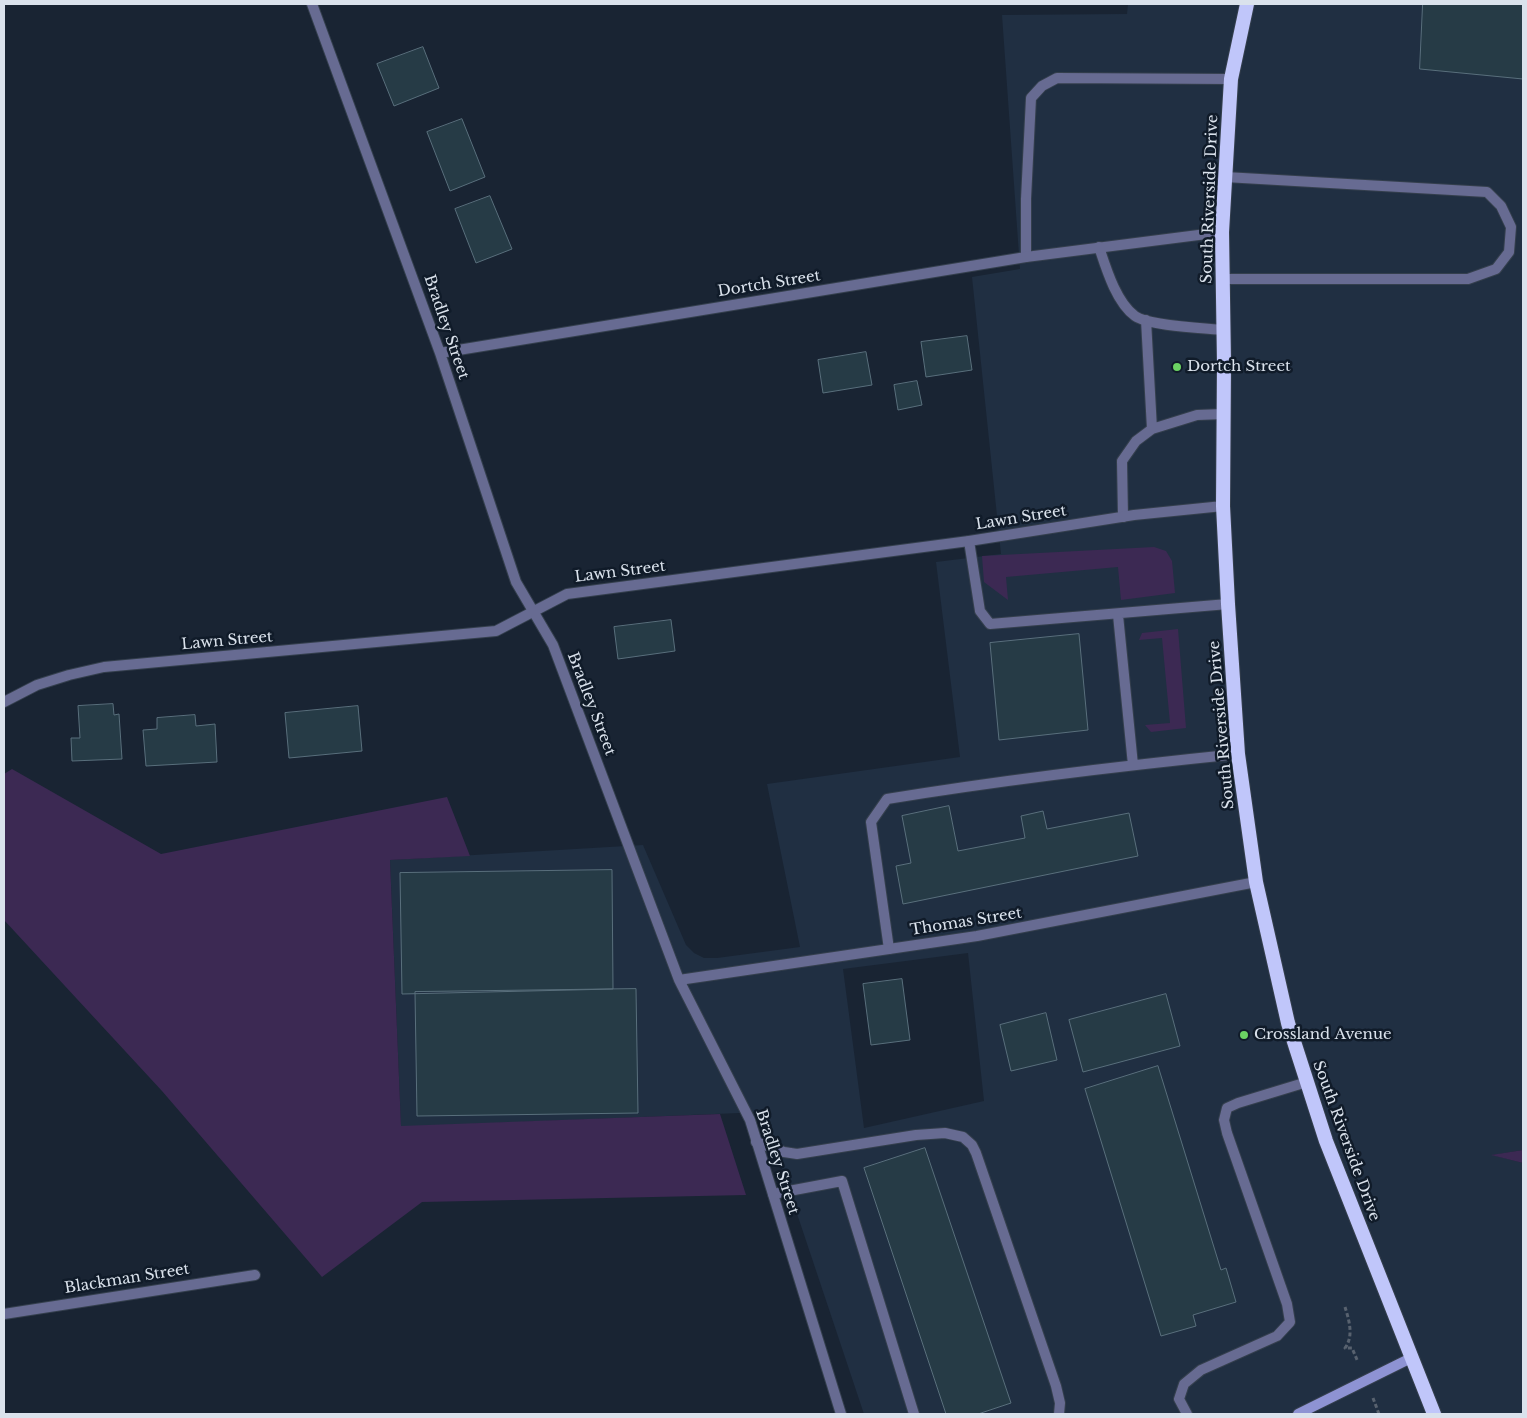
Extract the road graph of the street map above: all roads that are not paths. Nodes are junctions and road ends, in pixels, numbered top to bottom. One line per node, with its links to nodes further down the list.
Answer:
1 (312, 4): 11 (street, Bradley Street)
2 (1247, 4): 3 (highway, South Riverside Drive)
3 (1231, 79): 4 (highway, South Riverside Drive); 7 (street)
4 (1225, 177): 5 (highway, South Riverside Drive); 8 (street)
5 (1222, 232): 6 (street, Dortch Street); 8 (highway, South Riverside Drive)
6 (1099, 247): 7 (street, Dortch Street); 9 (street)
7 (1026, 257): 11 (street, Dortch Street)
8 (1222, 279): 10 (highway, South Riverside Drive)
9 (1146, 320): 10 (street); 13 (street)
10 (1223, 330): 12 (highway, South Riverside Drive)
11 (440, 353): 18 (street, Bradley Street)
12 (1224, 414): 13 (street); 14 (highway, South Riverside Drive)
13 (1152, 429): 15 (street)
14 (1223, 506): 15 (street, Lawn Street); 17 (highway, South Riverside Drive)
15 (1123, 517): 16 (street, Lawn Street)
16 (969, 541): 18 (street, Lawn Street); 19 (street)
17 (1228, 604): 19 (street); 21 (highway, South Riverside Drive)
18 (534, 612): 20 (street, Lawn Street); 25 (street, Bradley Street)
19 (1118, 614): 22 (street)
20 (4, 702)
21 (1238, 754): 22 (street); 23 (highway, South Riverside Drive)
22 (1133, 765): 24 (street)
23 (1256, 882): 24 (street, Thomas Street); 26 (highway, South Riverside Drive)
24 (889, 949): 25 (street, Thomas Street)
25 (679, 980): 27 (street, Bradley Street)
26 (1307, 1082): 31 (highway, South Riverside Drive); 35 (street)
27 (756, 1142): 28 (street, Bradley Street); 34 (street)
28 (773, 1194): 32 (street, Bradley Street); 33 (street)
29 (255, 1275): 30 (street, Blackman Street)
30 (4, 1314)
31 (1411, 1358): 36 (main road); 37 (highway, South Riverside Drive)
32 (840, 1414)
33 (914, 1414)
34 (1059, 1414)
35 (1187, 1414)
36 (1298, 1414)
37 (1434, 1414)

